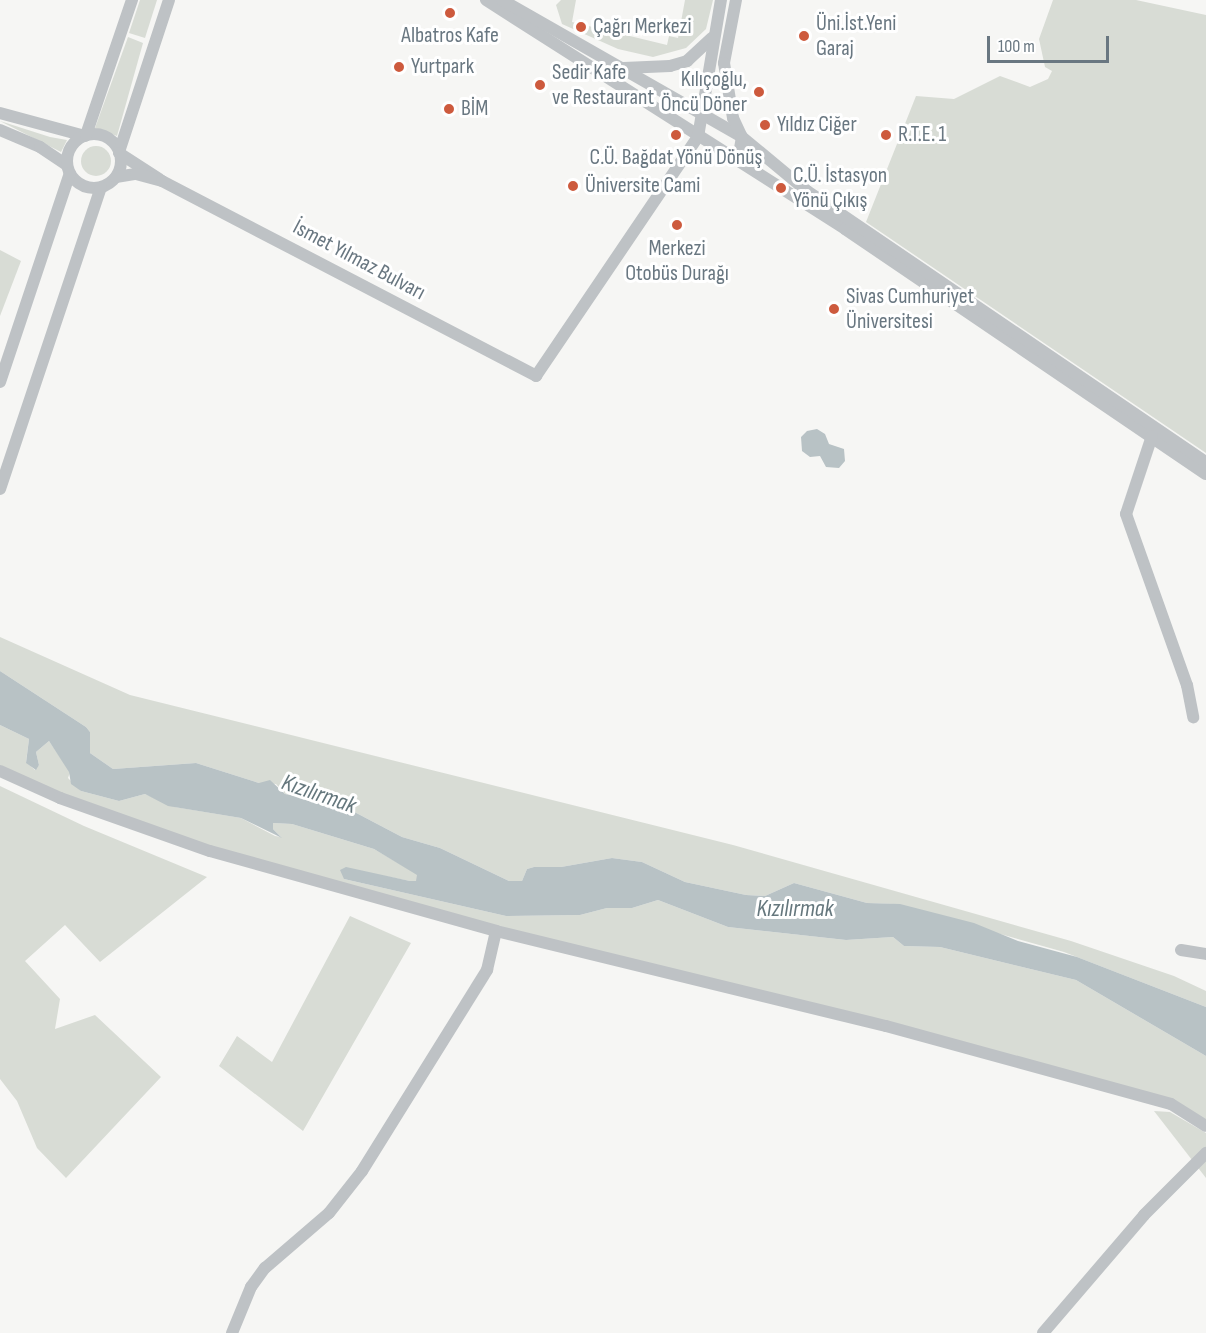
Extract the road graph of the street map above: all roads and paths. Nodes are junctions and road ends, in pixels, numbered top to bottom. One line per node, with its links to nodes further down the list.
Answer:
1 (132, 0): 12 (street)
2 (169, 0): 15 (street)
3 (486, 0): 13 (street)
4 (502, 0): 8 (street)
5 (721, 0): 7 (street)
6 (736, 0): 14 (street)
7 (712, 38): 8 (street); 10 (street)
8 (619, 67): 10 (street)
9 (0, 113): 12 (street, İsmet Yılmaz Bulvarı)
10 (704, 114): 13 (street); 14 (street)
11 (0, 130): 17 (street)
12 (85, 135): 15 (street, İsmet Yılmaz Bulvarı); 17 (street)
13 (698, 137): 16 (street); 19 (street, İsmet Yılmaz Bulvarı)
14 (742, 137): 16 (street); 23 (street)
15 (119, 152): 18 (street); 19 (street, İsmet Yılmaz Bulvarı)
16 (738, 159): 22 (street)
17 (68, 169): 20 (street); 21 (street)
18 (116, 177): 19 (street, İsmet Yılmaz Bulvarı); 20 (street)
19 (162, 182)
20 (100, 187): 25 (street)
21 (0, 382)
22 (1152, 436): 24 (street); 26 (street)
23 (1206, 462)
24 (1206, 474)
25 (0, 489)
26 (1192, 717)
27 (0, 771): 28 (street)
28 (496, 931): 31 (street); 33 (street)
29 (1181, 950): 30 (street)
30 (1206, 954)
31 (1206, 1126)
32 (1206, 1153): 34 (street)
33 (232, 1333)
34 (1043, 1333)

